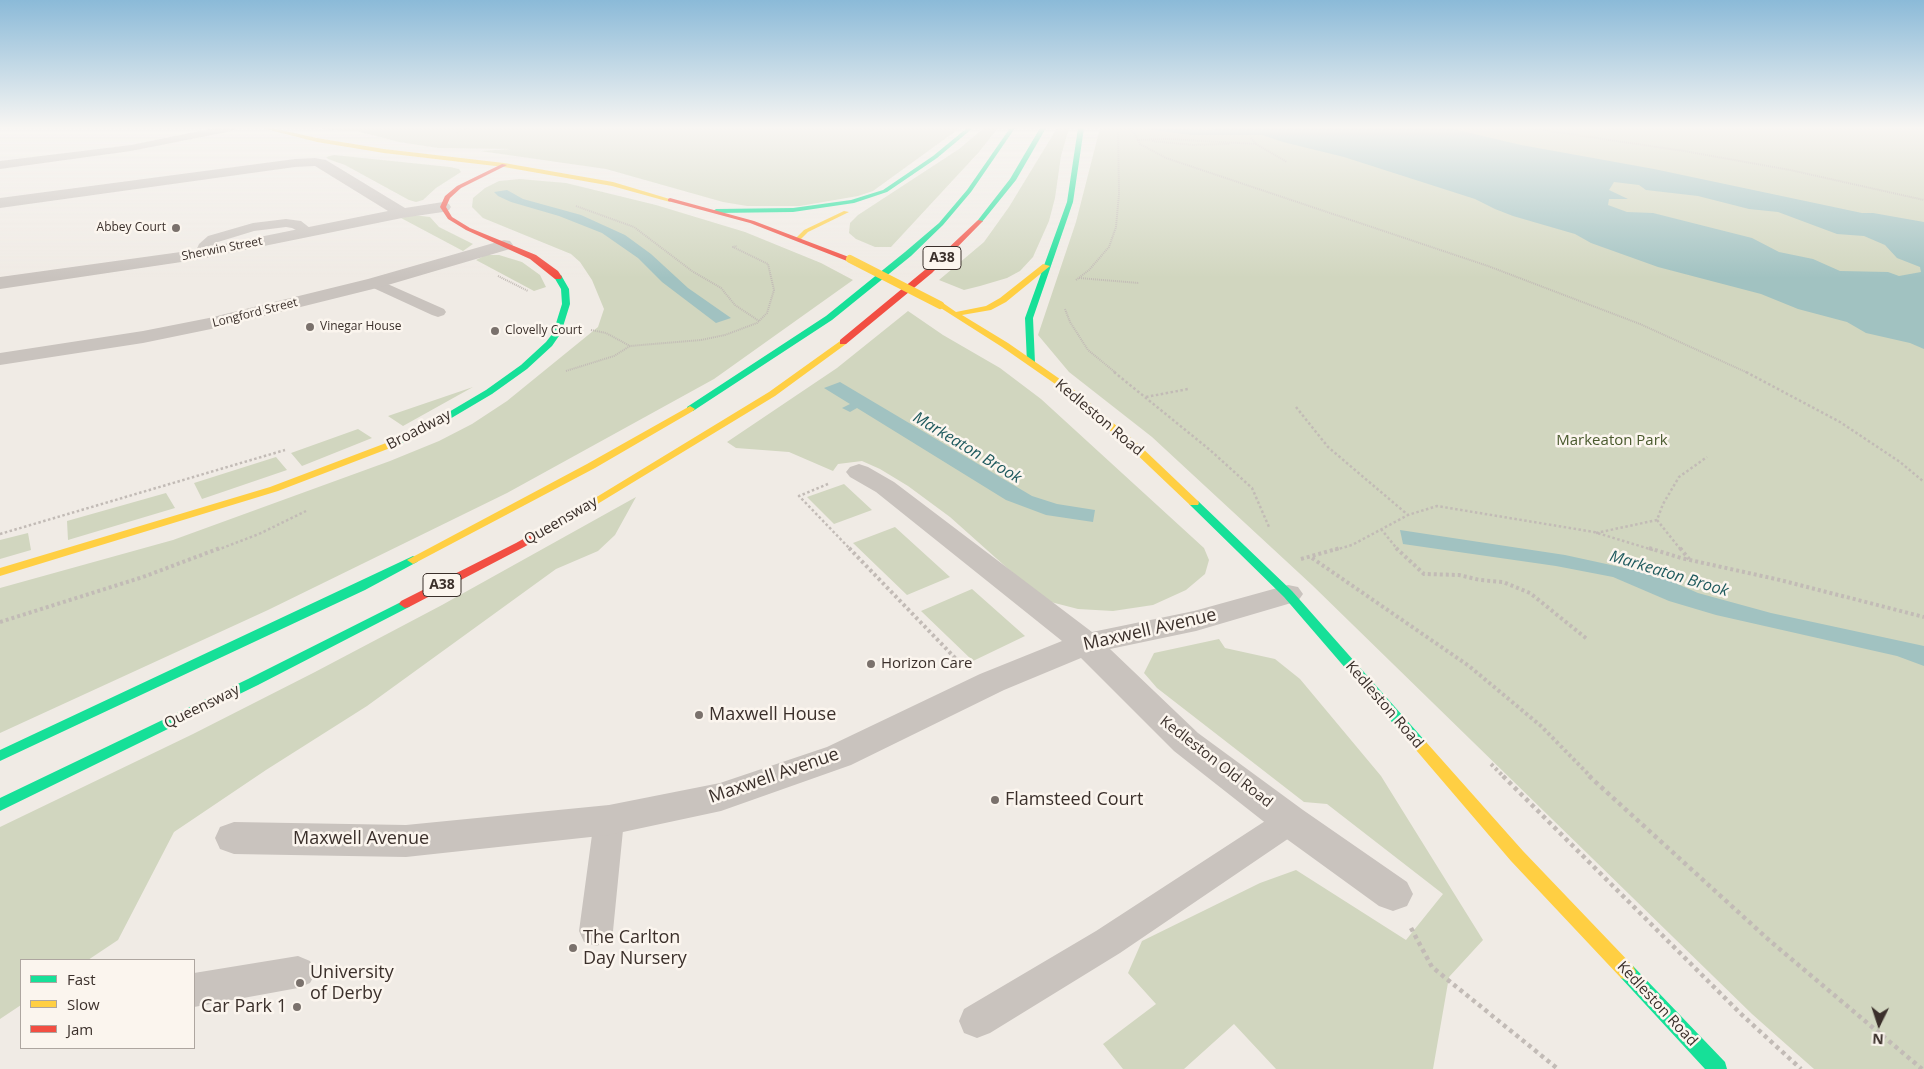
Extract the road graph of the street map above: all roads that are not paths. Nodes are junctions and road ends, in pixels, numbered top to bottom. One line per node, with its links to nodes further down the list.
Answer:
1 (248, 178): 10 (street)
2 (346, 178): 13 (street)
3 (478, 178): 11 (main road)
4 (577, 178): 12 (main road, Kedleston Road)
5 (904, 178): 9 (main road)
6 (978, 178): 27 (main road, A38)
7 (1014, 178): 28 (main road, Queensway / A38)
8 (1074, 178): 16 (main road)
9 (885, 191): 12 (main road); 14 (main road)
10 (0, 203)
11 (443, 207): 13 (street, Sherwin Street); 15 (main road, Broadway)
12 (716, 211): 14 (main road, Kedleston Road)
13 (402, 212): 17 (street, Sherwin Street)
14 (798, 239): 20 (main road, Kedleston Road, bridge)
15 (504, 245): 18 (street, Longford Street); 24 (main road, Broadway)
16 (1046, 266): 20 (main road); 22 (main road)
17 (0, 283)
18 (374, 283): 19 (lane); 21 (street, Longford Street)
19 (438, 312)
20 (956, 314): 22 (main road, Kedleston Road)
21 (0, 359)
22 (1031, 363): 25 (main road, Kedleston Road)
23 (859, 472): 26 (street, Kedleston Old Road)
24 (0, 572)
25 (1288, 594): 26 (street, Maxwell Avenue); 37 (main road, Kedleston Road)
26 (1086, 644): 29 (street, Maxwell Avenue); 30 (street, Kedleston Old Road)
27 (0, 756)
28 (0, 805)
29 (608, 820): 31 (street, Maxwell Avenue); 33 (lane)
30 (1290, 821): 32 (street, Kedleston Old Road); 36 (lane)
31 (234, 838)
32 (1393, 894)
33 (596, 931)
34 (298, 972): 35 (lane)
35 (195, 990)
36 (977, 1022)
37 (1718, 1069)

